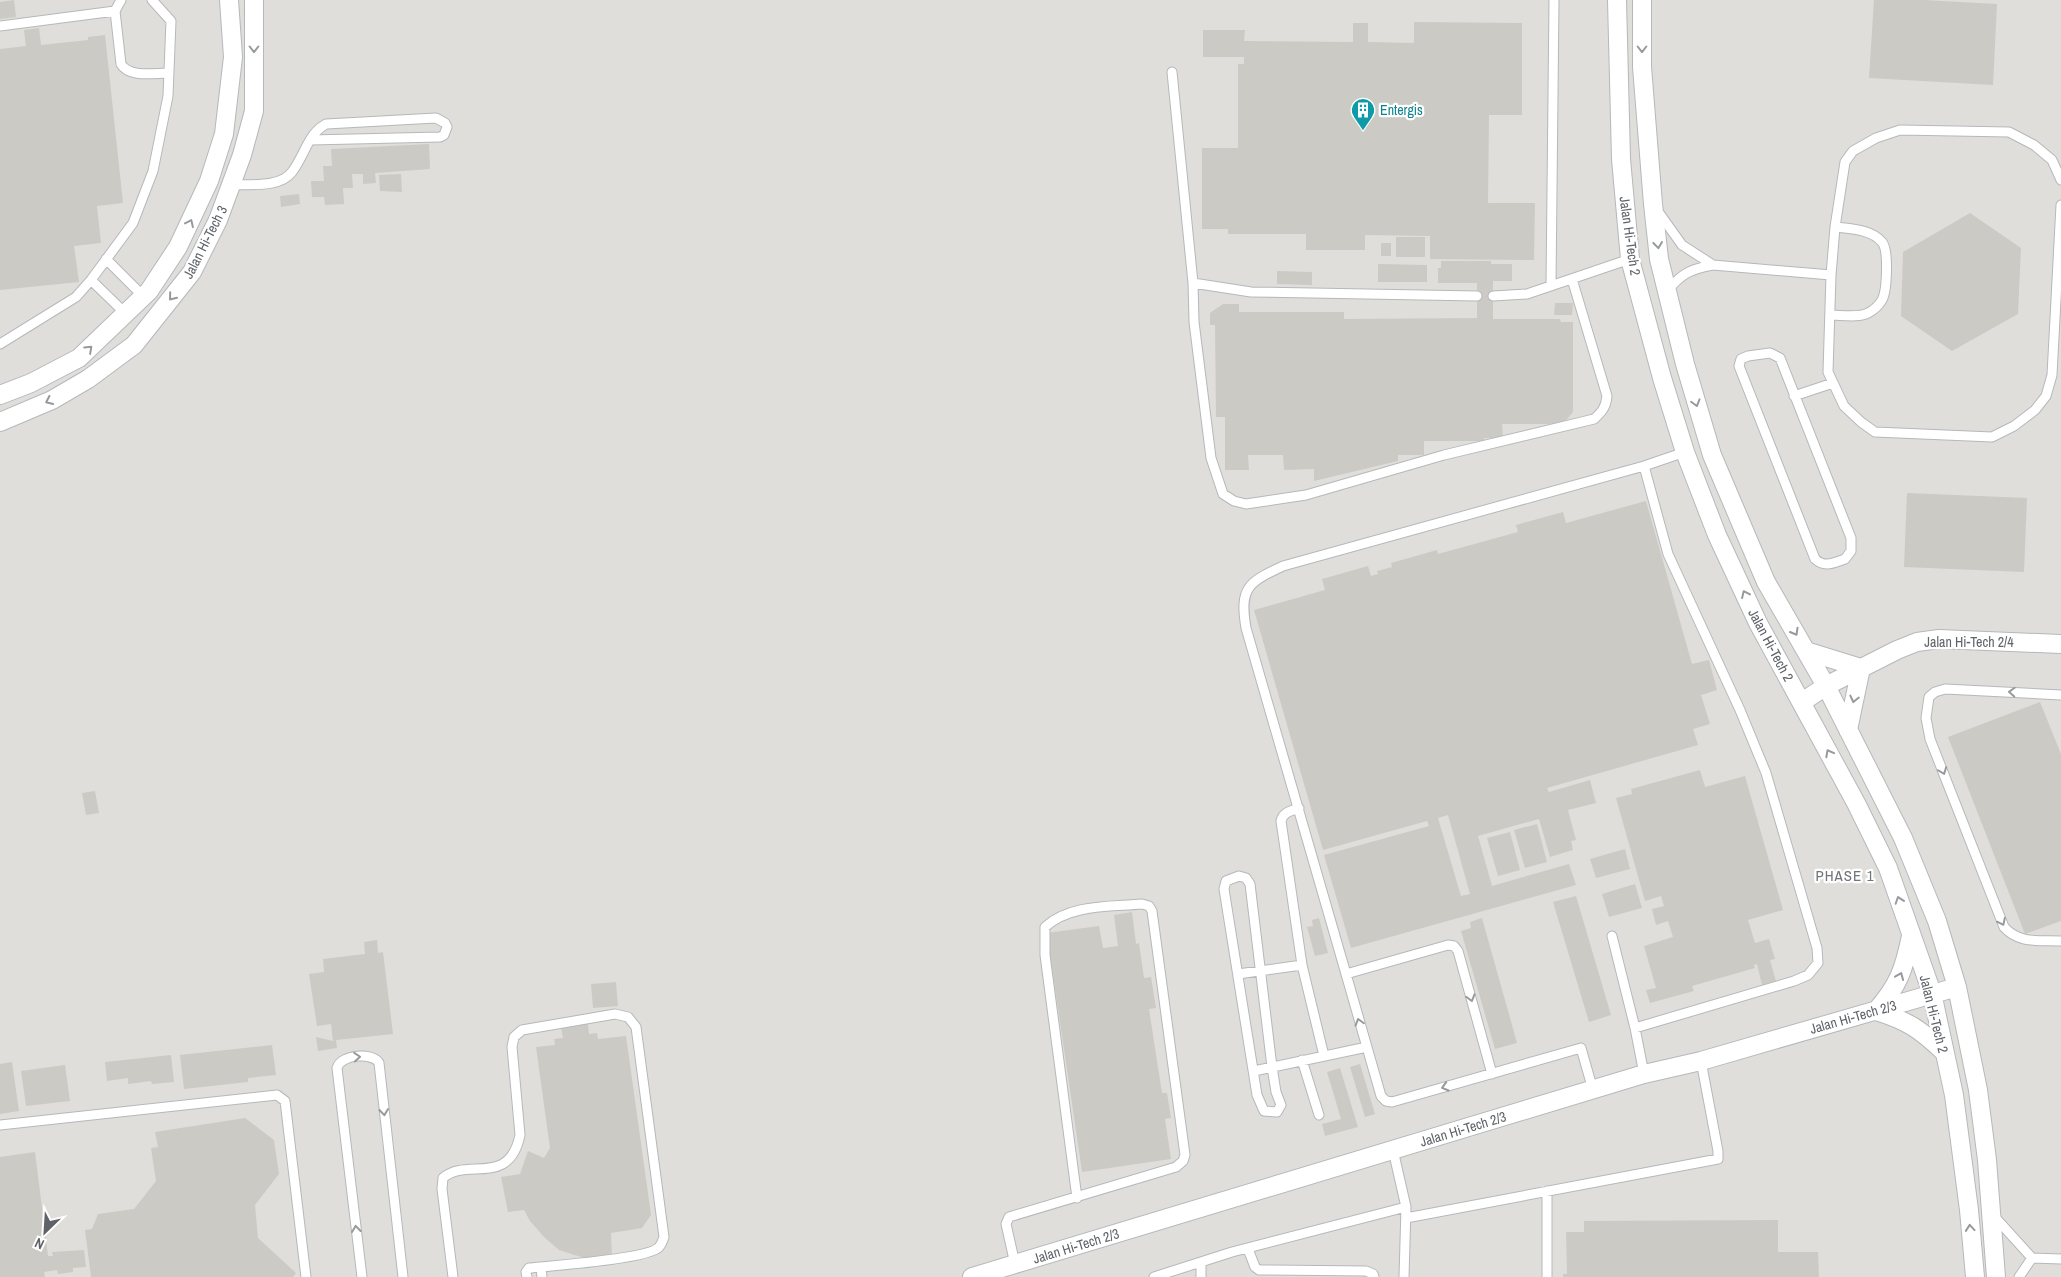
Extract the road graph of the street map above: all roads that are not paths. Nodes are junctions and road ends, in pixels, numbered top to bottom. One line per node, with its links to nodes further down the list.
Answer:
1 (121, 0): 8 (lane)
2 (152, 0): 11 (lane)
3 (229, 0): 28 (street, Jalan Hi-Tech 3, one-way to 3)
4 (254, 0): 14 (street, Jalan Hi-Tech 3, one-way to 14)
5 (1554, 0): 26 (lane)
6 (1617, 0): 19 (street, Jalan Hi-Tech 2)
7 (1642, 0): 15 (street, Jalan Hi-Tech 2, one-way to 15)
8 (115, 11): 9 (lane); 11 (lane)
9 (0, 26)
10 (1172, 72): 25 (lane)
11 (169, 73): 18 (lane)
12 (310, 140): 12 (lane); 14 (lane)
13 (2061, 180): 17 (lane)
14 (231, 185): 37 (street, Jalan Hi-Tech 3, one-way to 37)
15 (1653, 204): 20 (lane); 27 (street, Jalan Hi-Tech 2, one-way to 27)
16 (2061, 205): 22 (lane)
17 (1835, 227): 21 (lane); 32 (lane)
18 (106, 259): 24 (lane); 28 (lane)
19 (1630, 259): 23 (lane); 38 (street, Jalan Hi-Tech 2)
20 (1713, 265): 21 (lane); 27 (lane)
21 (1831, 275): 32 (lane)
22 (2059, 278): 34 (lane)
23 (1572, 279): 25 (lane); 26 (lane)
24 (91, 280): 31 (lane); 33 (lane)
25 (1193, 283): 29 (lane)
26 (1551, 286): 30 (lane)
27 (1667, 291): 41 (street, Jalan Hi-Tech 2, one-way to 41)
28 (143, 296): 31 (street, Jalan Hi-Tech 3)
29 (1477, 296)
30 (1493, 296)
31 (126, 314): 35 (street, Jalan Hi-Tech 3, one-way to 31)
32 (1830, 315): 34 (lane)
33 (0, 344)
34 (1833, 382): 36 (lane)
35 (0, 396)
36 (1794, 396): 36 (lane)
37 (0, 422)
38 (1685, 452): 39 (lane); 45 (street, Jalan Hi-Tech 2, one-way to 38)
39 (1644, 466): 47 (lane); 58 (lane)
40 (2061, 644): 42 (street, Jalan Hi-Tech 2/4)
41 (1806, 651): 42 (street); 43 (street, Jalan Hi-Tech 2)
42 (1862, 668): 43 (street, Jalan Hi-Tech 2/4); 46 (street, one-way to 46)
43 (1826, 686): 45 (street, Jalan Hi-Tech 2/4); 46 (street, Jalan Hi-Tech 2)
44 (2061, 695): 50 (lane, one-way to 50)
45 (1802, 702): 49 (street, Jalan Hi-Tech 2, one-way to 45)
46 (1848, 730): 55 (street, Jalan Hi-Tech 2)
47 (1299, 808): 51 (lane); 54 (lane)
48 (1612, 936): 58 (lane)
49 (1911, 936): 56 (street, Jalan Hi-Tech 2); 57 (street, one-way to 49)
50 (2061, 941)
51 (1302, 965): 52 (lane); 61 (lane)
52 (1260, 971): 53 (lane); 53 (lane); 64 (lane)
53 (1238, 974): 65 (lane)
54 (1346, 974): 59 (lane, one-way to 54); 66 (lane, one-way to 66)
55 (1956, 987): 56 (street, Jalan Hi-Tech 2/3); 75 (street, Jalan Hi-Tech 2)
56 (1932, 993): 57 (street, Jalan Hi-Tech 2/3); 60 (street, Jalan Hi-Tech 2)
57 (1876, 1011): 60 (street); 63 (street, Jalan Hi-Tech 2/3)
58 (1635, 1028): 67 (lane)
59 (1367, 1047): 61 (lane); 66 (lane, one-way to 59)
60 (1944, 1052): 95 (street, Jalan Hi-Tech 2, one-way to 60)
61 (1324, 1056): 62 (lane)
62 (1302, 1060): 64 (lane); 69 (lane)
63 (1701, 1061): 67 (street, Jalan Hi-Tech 2/3); 72 (lane)
64 (1272, 1067): 65 (lane); 65 (lane)
65 (1254, 1071)
66 (1492, 1074): 68 (lane)
67 (1644, 1074): 68 (street, Jalan Hi-Tech 2/3)
68 (1593, 1090): 71 (street, Jalan Hi-Tech 2/3)
69 (1319, 1115)
70 (0, 1125): 84 (lane)
71 (1393, 1150): 74 (lane); 81 (street, Jalan Hi-Tech 2/3)
72 (1547, 1191): 76 (lane); 94 (lane)
73 (1077, 1198): 73 (lane); 81 (lane)
74 (1406, 1207): 76 (lane); 77 (lane)
75 (1991, 1213): 78 (lane); 96 (street, Jalan Hi-Tech 2)
76 (1406, 1218): 93 (lane)
77 (1248, 1249): 80 (lane); 92 (lane)
78 (2032, 1258): 79 (lane); 97 (lane)
79 (2061, 1259)
80 (1201, 1262): 90 (lane); 91 (lane)
81 (1015, 1264): 89 (street, Jalan Hi-Tech 2/3)
82 (541, 1267): 83 (lane); 87 (lane); 88 (lane)
83 (526, 1274)
84 (306, 1277)
85 (362, 1277): 86 (lane, one-way to 86)
86 (403, 1277)
87 (452, 1277)
88 (542, 1277)
89 (972, 1277)
90 (1154, 1277)
91 (1201, 1277)
92 (1374, 1277)
93 (1404, 1277)
94 (1547, 1277)
95 (1975, 1277)
96 (1996, 1277)
97 (2019, 1277)

